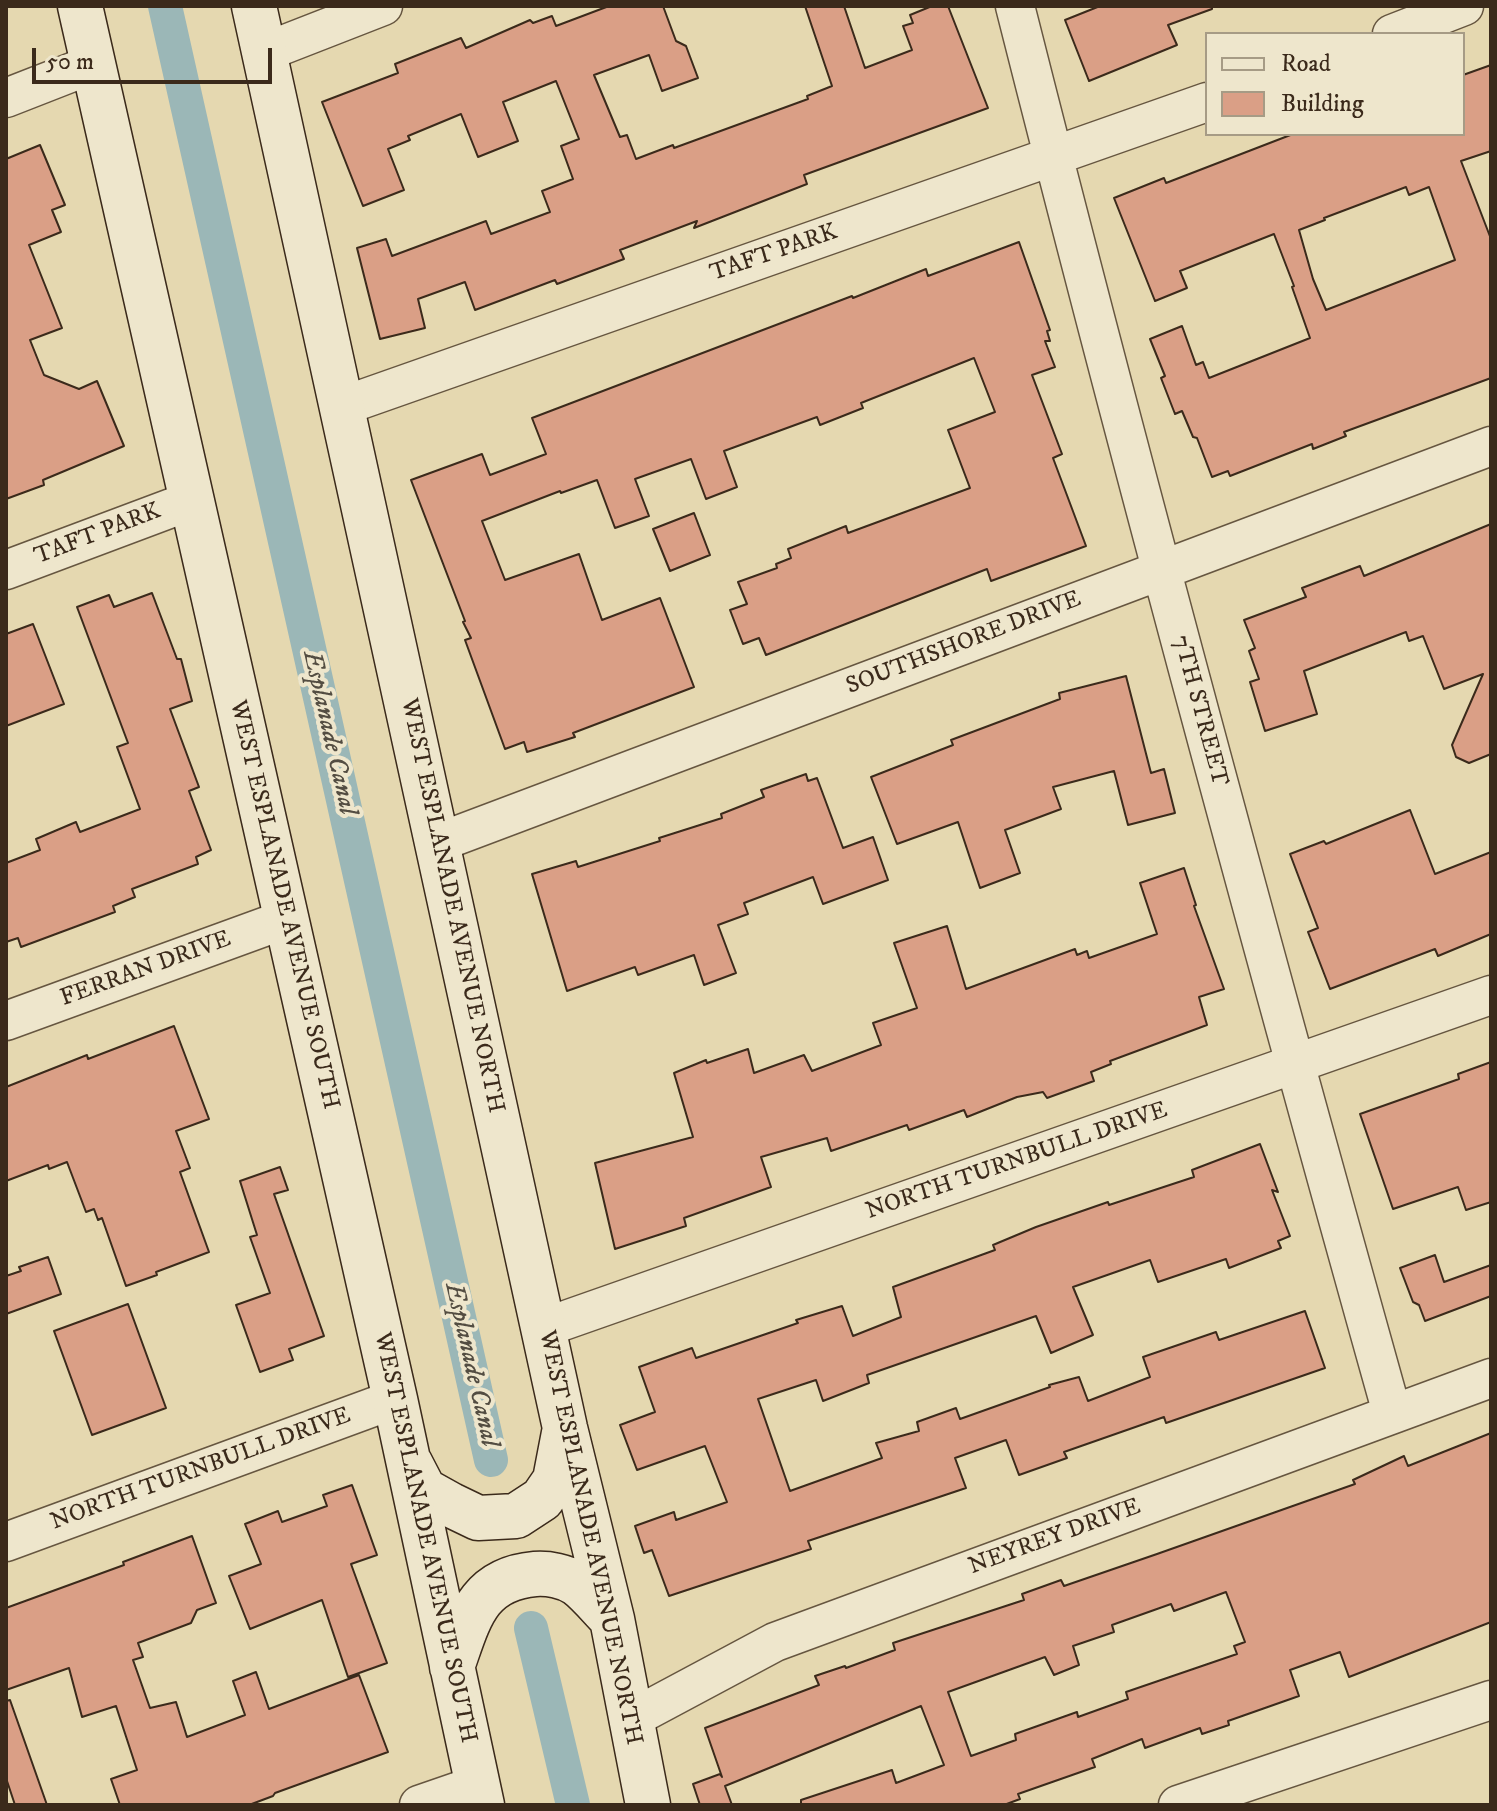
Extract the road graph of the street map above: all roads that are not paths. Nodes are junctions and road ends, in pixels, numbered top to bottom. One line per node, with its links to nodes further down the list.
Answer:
1 (254, 6): 7 (main road, WEST ESPLANADE AVENUE NORTH)
2 (383, 6): 7 (street)
3 (1015, 6): 10 (street, 7TH STREET)
4 (1464, 6): 6 (street)
5 (87, 26): 8 (street); 13 (main road, WEST ESPLANADE AVENUE SOUTH)
6 (1397, 32)
7 (265, 52): 11 (main road, WEST ESPLANADE AVENUE NORTH)
8 (6, 98)
9 (1205, 103): 10 (street, TAFT PARK)
10 (1053, 156): 11 (street, TAFT PARK); 15 (street, 7TH STREET)
11 (340, 407): 16 (main road, WEST ESPLANADE AVENUE NORTH)
12 (1491, 446): 15 (street, SOUTHSHORE DRIVE)
13 (190, 501): 14 (street, TAFT PARK); 17 (main road, WEST ESPLANADE AVENUE SOUTH)
14 (6, 570)
15 (1160, 570): 16 (street, SOUTHSHORE DRIVE); 20 (street, 7TH STREET)
16 (437, 843): 21 (main road, WEST ESPLANADE AVENUE NORTH)
17 (286, 919): 19 (street, FERRAN DRIVE); 23 (main road, WEST ESPLANADE AVENUE SOUTH)
18 (1491, 995): 20 (street, NORTH TURNBULL DRIVE)
19 (6, 1021)
20 (1295, 1065): 21 (street, NORTH TURNBULL DRIVE); 24 (street, 7TH STREET)
21 (543, 1328): 25 (main road, WEST ESPLANADE AVENUE NORTH)
22 (1491, 1378): 24 (street, NEYREY DRIVE)
23 (395, 1399): 26 (main road, WEST ESPLANADE AVENUE SOUTH); 27 (street, NORTH TURNBULL DRIVE)
24 (1392, 1413): 31 (street, NEYREY DRIVE)
25 (565, 1428): 26 (main road); 28 (main road, WEST ESPLANADE AVENUE NORTH)
26 (408, 1457): 29 (main road, WEST ESPLANADE AVENUE SOUTH)
27 (6, 1542)
28 (612, 1619): 29 (main road); 31 (main road, WEST ESPLANADE AVENUE NORTH)
29 (452, 1667): 32 (main road, WEST ESPLANADE AVENUE SOUTH)
30 (1491, 1700): 33 (street)
31 (629, 1720): 35 (main road, WEST ESPLANADE AVENUE NORTH)
32 (479, 1795): 34 (street)
33 (1196, 1802)
34 (419, 1805)
35 (648, 1805)

